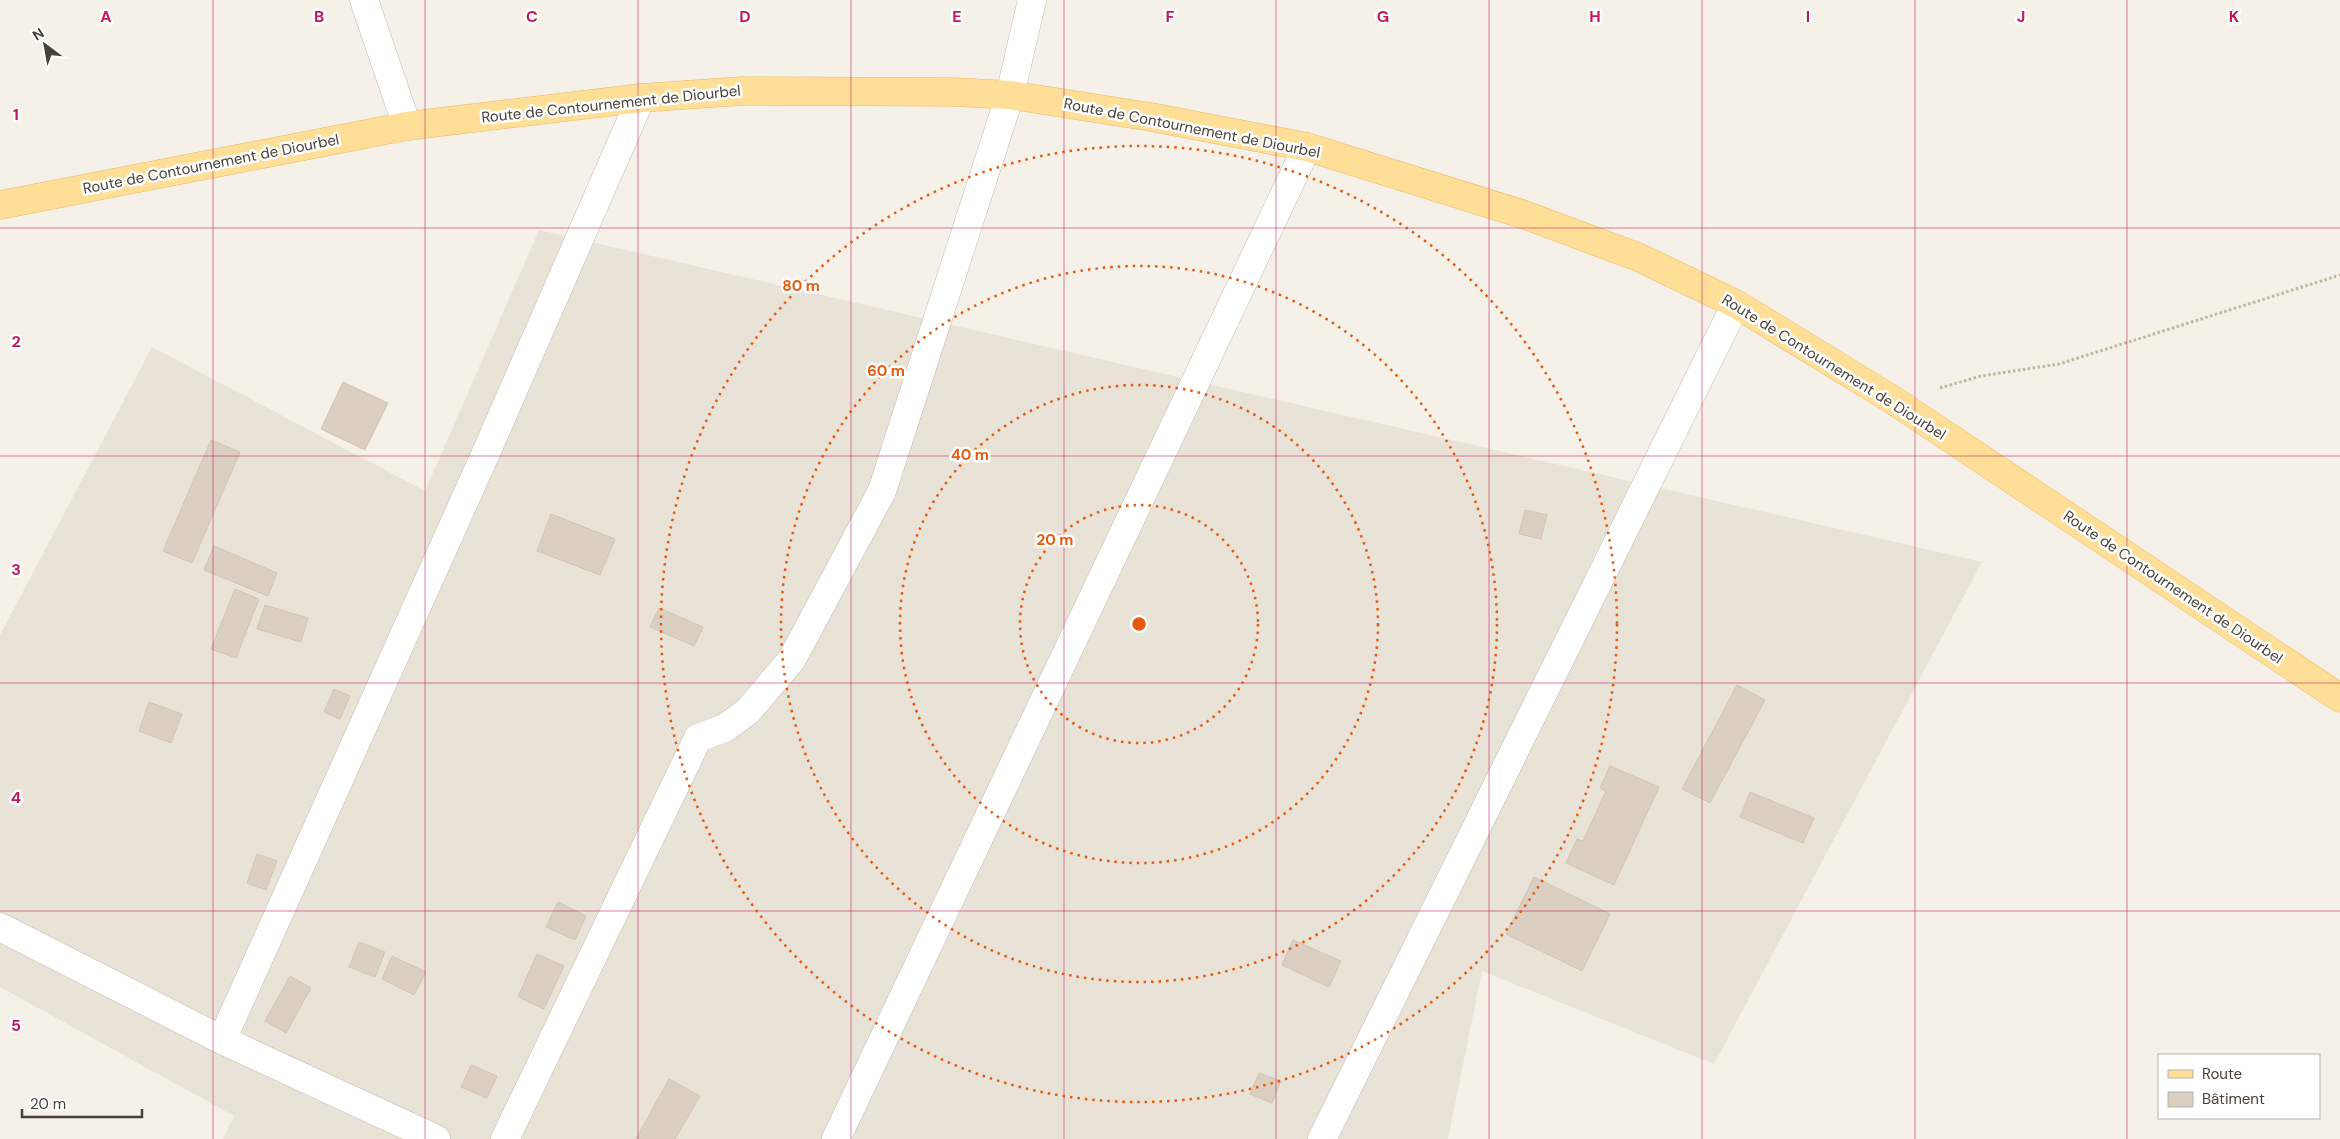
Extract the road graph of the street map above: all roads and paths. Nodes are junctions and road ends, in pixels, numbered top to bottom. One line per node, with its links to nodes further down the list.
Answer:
1 (364, 0): 5 (street)
2 (1032, 0): 3 (street)
3 (1010, 95): 4 (main road, Route de Contournement de Diourbel); 6 (main road, Route de Contournement de Diourbel); 15 (street)
4 (641, 98): 5 (main road, Route de Contournement de Diourbel); 13 (street)
5 (407, 126): 7 (main road, Route de Contournement de Diourbel)
6 (1307, 147): 9 (main road, Route de Contournement de Diourbel); 16 (street)
7 (0, 205)
8 (2340, 275): 10 (path)
9 (1736, 304): 10 (main road, Route de Contournement de Diourbel); 17 (street)
10 (1893, 400): 11 (main road, Route de Contournement de Diourbel)
11 (2340, 698)
12 (0, 927): 13 (street)
13 (222, 1040): 14 (street)
14 (436, 1139)
15 (505, 1139)
16 (836, 1139)
17 (1322, 1139)

